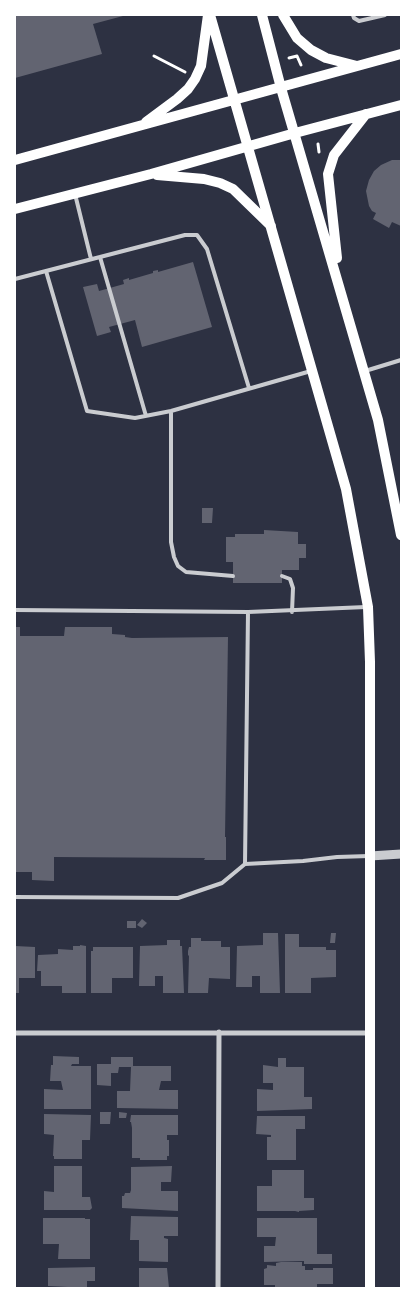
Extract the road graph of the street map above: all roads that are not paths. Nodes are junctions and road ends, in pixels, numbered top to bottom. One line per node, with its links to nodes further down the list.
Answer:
1 (209, 15): 9 (main road); 12 (main road)
2 (262, 15): 8 (main road)
3 (282, 15): 7 (main road)
4 (353, 15): 5 (lane)
5 (385, 15)
6 (401, 54): 7 (main road)
7 (358, 66): 8 (main road)
8 (281, 88): 9 (main road); 13 (main road)
9 (235, 100): 12 (main road); 14 (main road)
10 (401, 105): 11 (main road)
11 (366, 114): 13 (main road); 24 (main road)
12 (140, 126): 15 (main road)
13 (295, 133): 14 (main road); 24 (main road)
14 (248, 146): 16 (main road); 19 (main road)
15 (15, 160)
16 (151, 174): 17 (main road); 19 (main road)
17 (75, 194): 18 (main road); 21 (lane)
18 (15, 210)
19 (271, 226): 26 (main road)
20 (100, 257): 21 (lane); 28 (lane); 30 (lane)
21 (90, 259): 22 (lane)
22 (46, 271): 23 (lane); 30 (lane)
23 (15, 279)
24 (340, 286): 27 (main road)
25 (401, 360): 27 (lane)
26 (313, 370): 28 (lane); 34 (main road)
27 (364, 371): 31 (main road)
28 (249, 388): 29 (lane)
29 (170, 411): 30 (lane); 32 (lane)
30 (146, 416)
31 (401, 535)
32 (233, 576)
33 (282, 576): 37 (lane)
34 (368, 607): 37 (lane); 39 (main road)
35 (15, 610): 36 (lane)
36 (248, 612): 37 (lane); 40 (lane)
37 (292, 612)
38 (401, 854): 39 (street)
39 (370, 856): 40 (lane); 44 (main road)
40 (246, 864): 41 (lane)
41 (15, 897)
42 (219, 1032): 43 (street); 44 (street); 45 (street)
43 (15, 1033)
44 (371, 1033): 46 (main road)
45 (218, 1288)
46 (370, 1288)

